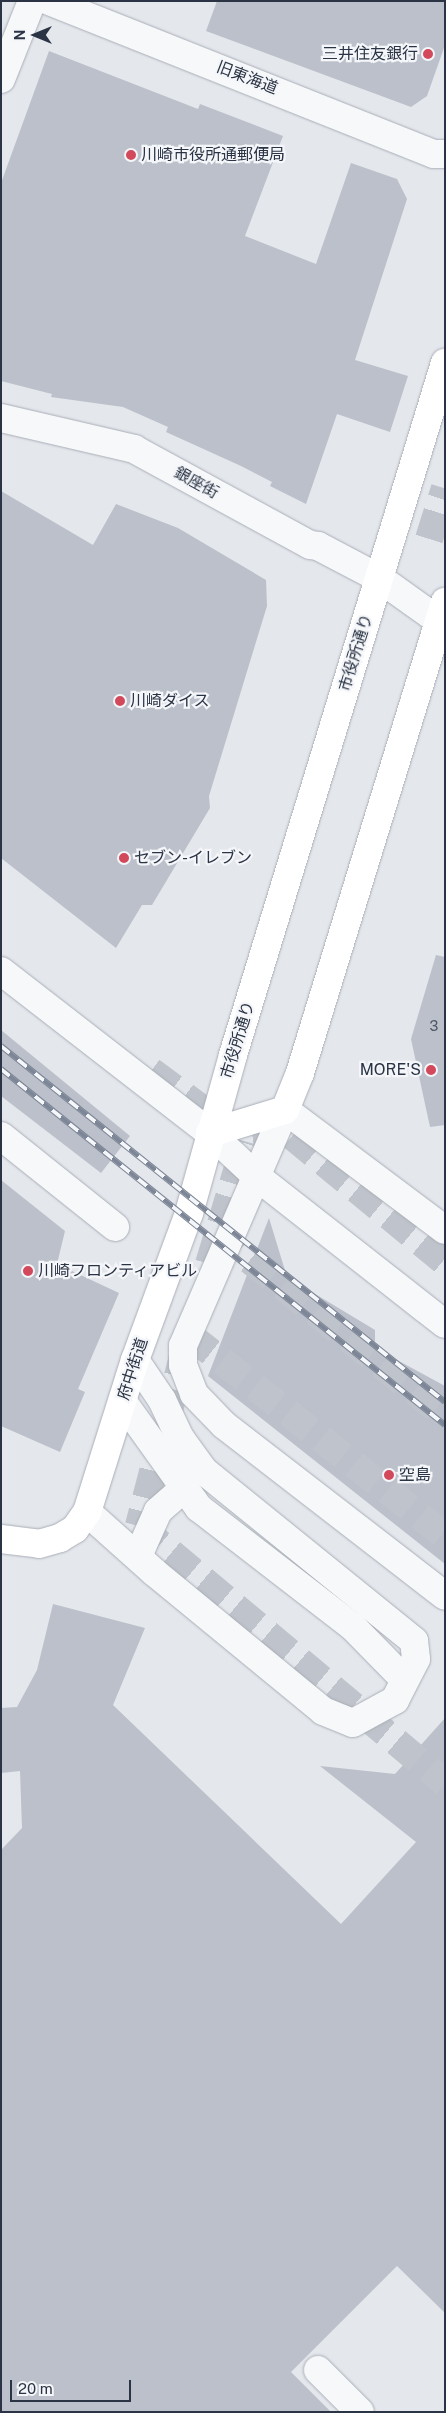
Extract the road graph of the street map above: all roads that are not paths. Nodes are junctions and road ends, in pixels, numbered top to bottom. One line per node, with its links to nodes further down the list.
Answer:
1 (32, 1): 3 (street)
2 (49, 1): 4 (street, 旧東海道)
3 (1, 79)
4 (445, 154)
5 (445, 363): 7 (main road, 市役所通り)
6 (1, 418): 7 (street, 銀座街)
7 (379, 578): 8 (street, 銀座街); 11 (main road, 市役所通り)
8 (443, 616): 10 (main road)
9 (1, 971): 11 (street)
10 (285, 1110): 11 (main road); 13 (street); 15 (street)
11 (210, 1132): 13 (street); 17 (main road, 府中街道)
12 (1, 1136): 14 (street)
13 (256, 1176): 16 (street); 23 (street)
14 (115, 1227)
15 (445, 1230)
16 (445, 1324)
17 (135, 1360): 18 (main road, 府中街道); 24 (street)
18 (122, 1402): 19 (street); 20 (main road, 府中街道)
19 (184, 1488): 22 (street); 24 (street)
20 (87, 1512): 21 (main road, 府中街道); 22 (street)
21 (1, 1539)
22 (138, 1556): 24 (street)
23 (445, 1596)
24 (403, 1678)
25 (318, 2370): 26 (street)
26 (360, 2412)

